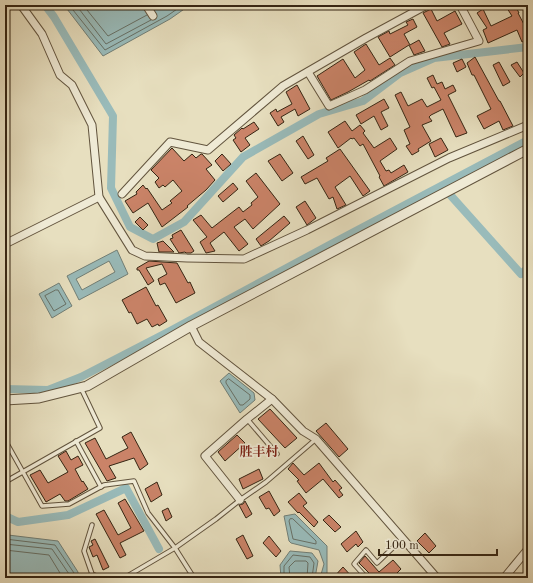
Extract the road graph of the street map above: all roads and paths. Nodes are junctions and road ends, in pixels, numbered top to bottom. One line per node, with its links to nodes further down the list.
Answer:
1 (21, 5): 10 (street)
2 (146, 5): 5 (street)
3 (427, 5): 6 (street)
4 (460, 5): 6 (street)
5 (153, 16)
6 (308, 72): 9 (street)
7 (528, 125): 10 (street)
8 (528, 149): 12 (street)
9 (122, 194)
10 (99, 197): 11 (street)
11 (5, 244)
12 (191, 326): 13 (street); 14 (street)
13 (81, 387): 15 (street); 19 (lane)
14 (272, 399): 16 (street); 18 (street)
15 (5, 400)
16 (247, 419): 20 (lane); 24 (street)
17 (5, 440): 21 (lane)
18 (316, 440): 24 (lane); 26 (street)
19 (76, 441): 21 (lane); 23 (lane)
20 (277, 454)
21 (22, 471): 22 (lane); 23 (lane)
22 (5, 482)
23 (101, 487): 27 (lane)
24 (240, 500): 27 (lane)
25 (92, 525): 30 (lane)
26 (402, 539): 29 (street); 33 (lane)
27 (175, 548): 31 (lane); 32 (lane)
28 (528, 549): 34 (street)
29 (432, 576)
30 (101, 578)
31 (124, 578)
32 (194, 578)
33 (361, 578)
34 (504, 578)

